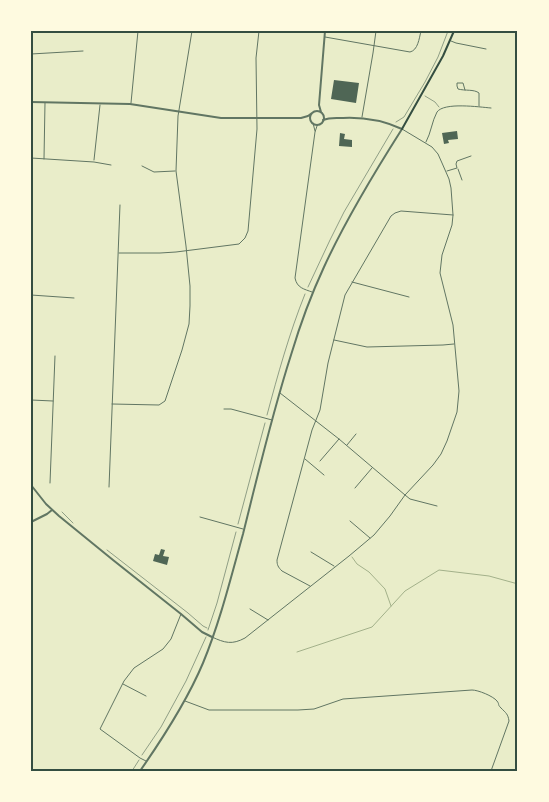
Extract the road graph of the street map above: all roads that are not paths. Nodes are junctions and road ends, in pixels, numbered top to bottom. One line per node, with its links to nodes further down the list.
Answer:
1 (138, 31): 18 (street)
2 (192, 31): 22 (street)
3 (259, 31): 28 (street)
4 (325, 31): 8 (street)
5 (376, 31): 10 (street)
6 (421, 31): 10 (street)
7 (454, 31): 9 (main road)
8 (325, 37): 10 (street); 19 (street)
9 (450, 41): 11 (street); 32 (main road)
10 (374, 46): 27 (street)
11 (486, 49)
12 (83, 51): 13 (street)
13 (31, 54)
14 (465, 90): 20 (street)
15 (31, 102): 16 (street)
16 (45, 102): 17 (street); 37 (street)
17 (100, 104): 18 (street); 38 (street)
18 (130, 104): 22 (street)
19 (319, 105): 23 (street); 24 (street)
20 (479, 107): 21 (street); 34 (street)
21 (491, 108)
22 (179, 111): 28 (street); 42 (street)
23 (313, 112): 24 (street); 25 (street); 30 (street)
24 (322, 113): 26 (street); 29 (street)
25 (304, 117): 28 (street); 30 (street)
26 (331, 118): 27 (street); 29 (street)
27 (362, 118): 32 (street)
28 (258, 119): 47 (street)
29 (324, 120): 31 (street)
30 (312, 122): 31 (street); 33 (street)
31 (319, 124): 33 (street)
32 (402, 129): 34 (street); 50 (street)
33 (315, 132): 50 (street)
34 (426, 143): 43 (street)
35 (471, 156): 41 (street)
36 (31, 158): 37 (street)
37 (44, 159): 38 (street)
38 (94, 162): 39 (street)
39 (111, 165)
40 (142, 166): 42 (street)
41 (457, 168): 43 (street); 44 (street)
42 (176, 171): 47 (street)
43 (446, 172): 46 (street)
44 (462, 180)
45 (120, 205): 48 (street)
46 (453, 215): 49 (street); 55 (street)
47 (186, 251): 48 (street); 60 (street)
48 (119, 253): 60 (street)
49 (352, 282): 52 (street); 54 (street)
50 (313, 292): 57 (street)
51 (31, 295): 53 (street)
52 (409, 297)
53 (74, 298)
54 (333, 340): 55 (street); 63 (street)
55 (454, 344): 75 (street)
56 (55, 356): 59 (street)
57 (280, 393): 62 (street); 63 (street)
58 (31, 400): 59 (street)
59 (53, 401): 71 (street)
60 (112, 404): 73 (street)
61 (224, 409): 62 (street)
62 (272, 420): 81 (street)
63 (316, 420): 65 (street); 67 (street)
64 (356, 434): 66 (street)
65 (339, 439): 66 (street); 68 (street)
66 (346, 445): 69 (street)
67 (304, 458): 70 (street); 85 (street)
68 (320, 461)
69 (372, 468): 74 (street); 75 (street)
70 (324, 475)
71 (50, 482)
72 (31, 485): 77 (street)
73 (109, 487)
74 (355, 488)
75 (405, 496): 76 (street); 82 (street)
76 (437, 506)
77 (52, 510): 80 (street); 87 (street)
78 (200, 517): 81 (street)
79 (350, 521): 82 (street)
80 (31, 522)
81 (244, 529): 89 (street)
82 (370, 538): 84 (street)
83 (311, 552): 84 (street)
84 (335, 568): 85 (street)
85 (310, 587): 88 (street)
86 (250, 609): 88 (street)
87 (181, 614): 89 (street); 90 (street)
88 (268, 620): 89 (street)
89 (212, 637): 92 (street)
90 (123, 684): 91 (street); 93 (street)
91 (146, 696)
92 (184, 701): 93 (street); 95 (street)
93 (147, 761): 94 (street)
94 (140, 771)
95 (491, 771)

